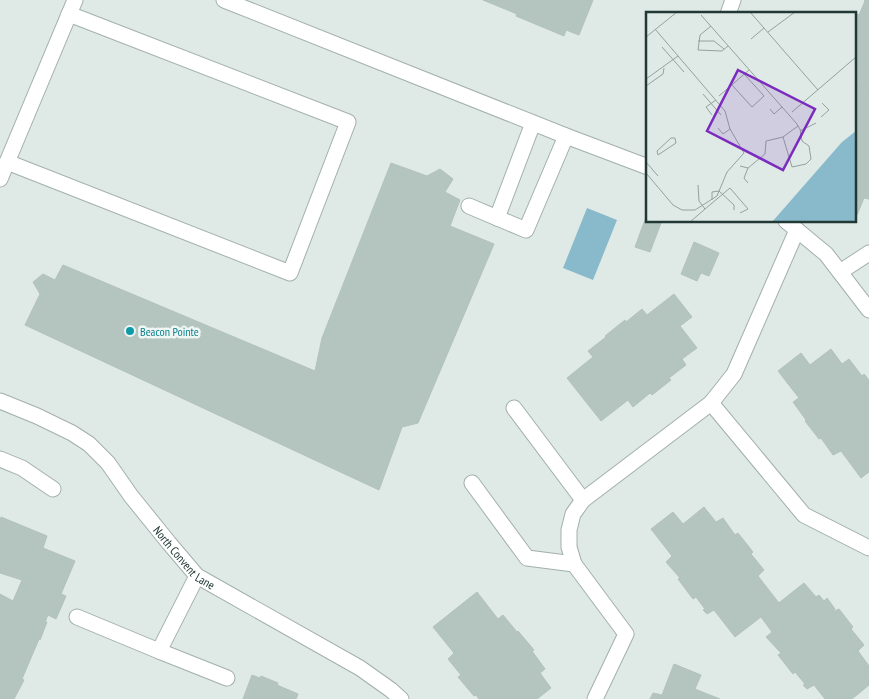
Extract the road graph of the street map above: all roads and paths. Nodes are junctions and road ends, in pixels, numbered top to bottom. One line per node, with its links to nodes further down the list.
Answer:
1 (75, 0): 5 (street)
2 (224, 0): 6 (street)
3 (733, 0): 4 (street)
4 (729, 12)
5 (69, 14): 8 (street); 8 (street)
6 (533, 123): 7 (street); 12 (street)
7 (566, 136): 9 (street); 12 (street)
8 (7, 162): 10 (street)
9 (646, 166)
10 (0, 179)
11 (469, 206): 12 (street)
12 (497, 218)
13 (792, 226): 15 (street); 18 (street)
14 (869, 252): 15 (street)
15 (840, 272): 16 (street)
16 (869, 310)
17 (0, 400): 26 (street, North Convent Lane)
18 (711, 403): 23 (street); 24 (street)
19 (514, 408): 23 (street)
20 (0, 459): 22 (street)
21 (472, 484): 25 (street)
22 (53, 489)
23 (582, 500): 25 (street)
24 (869, 548)
25 (574, 564): 31 (street)
26 (197, 576): 28 (street); 30 (street, North Convent Lane)
27 (77, 617): 28 (street)
28 (159, 651): 29 (street)
29 (227, 678)
30 (396, 695)
31 (595, 699)

